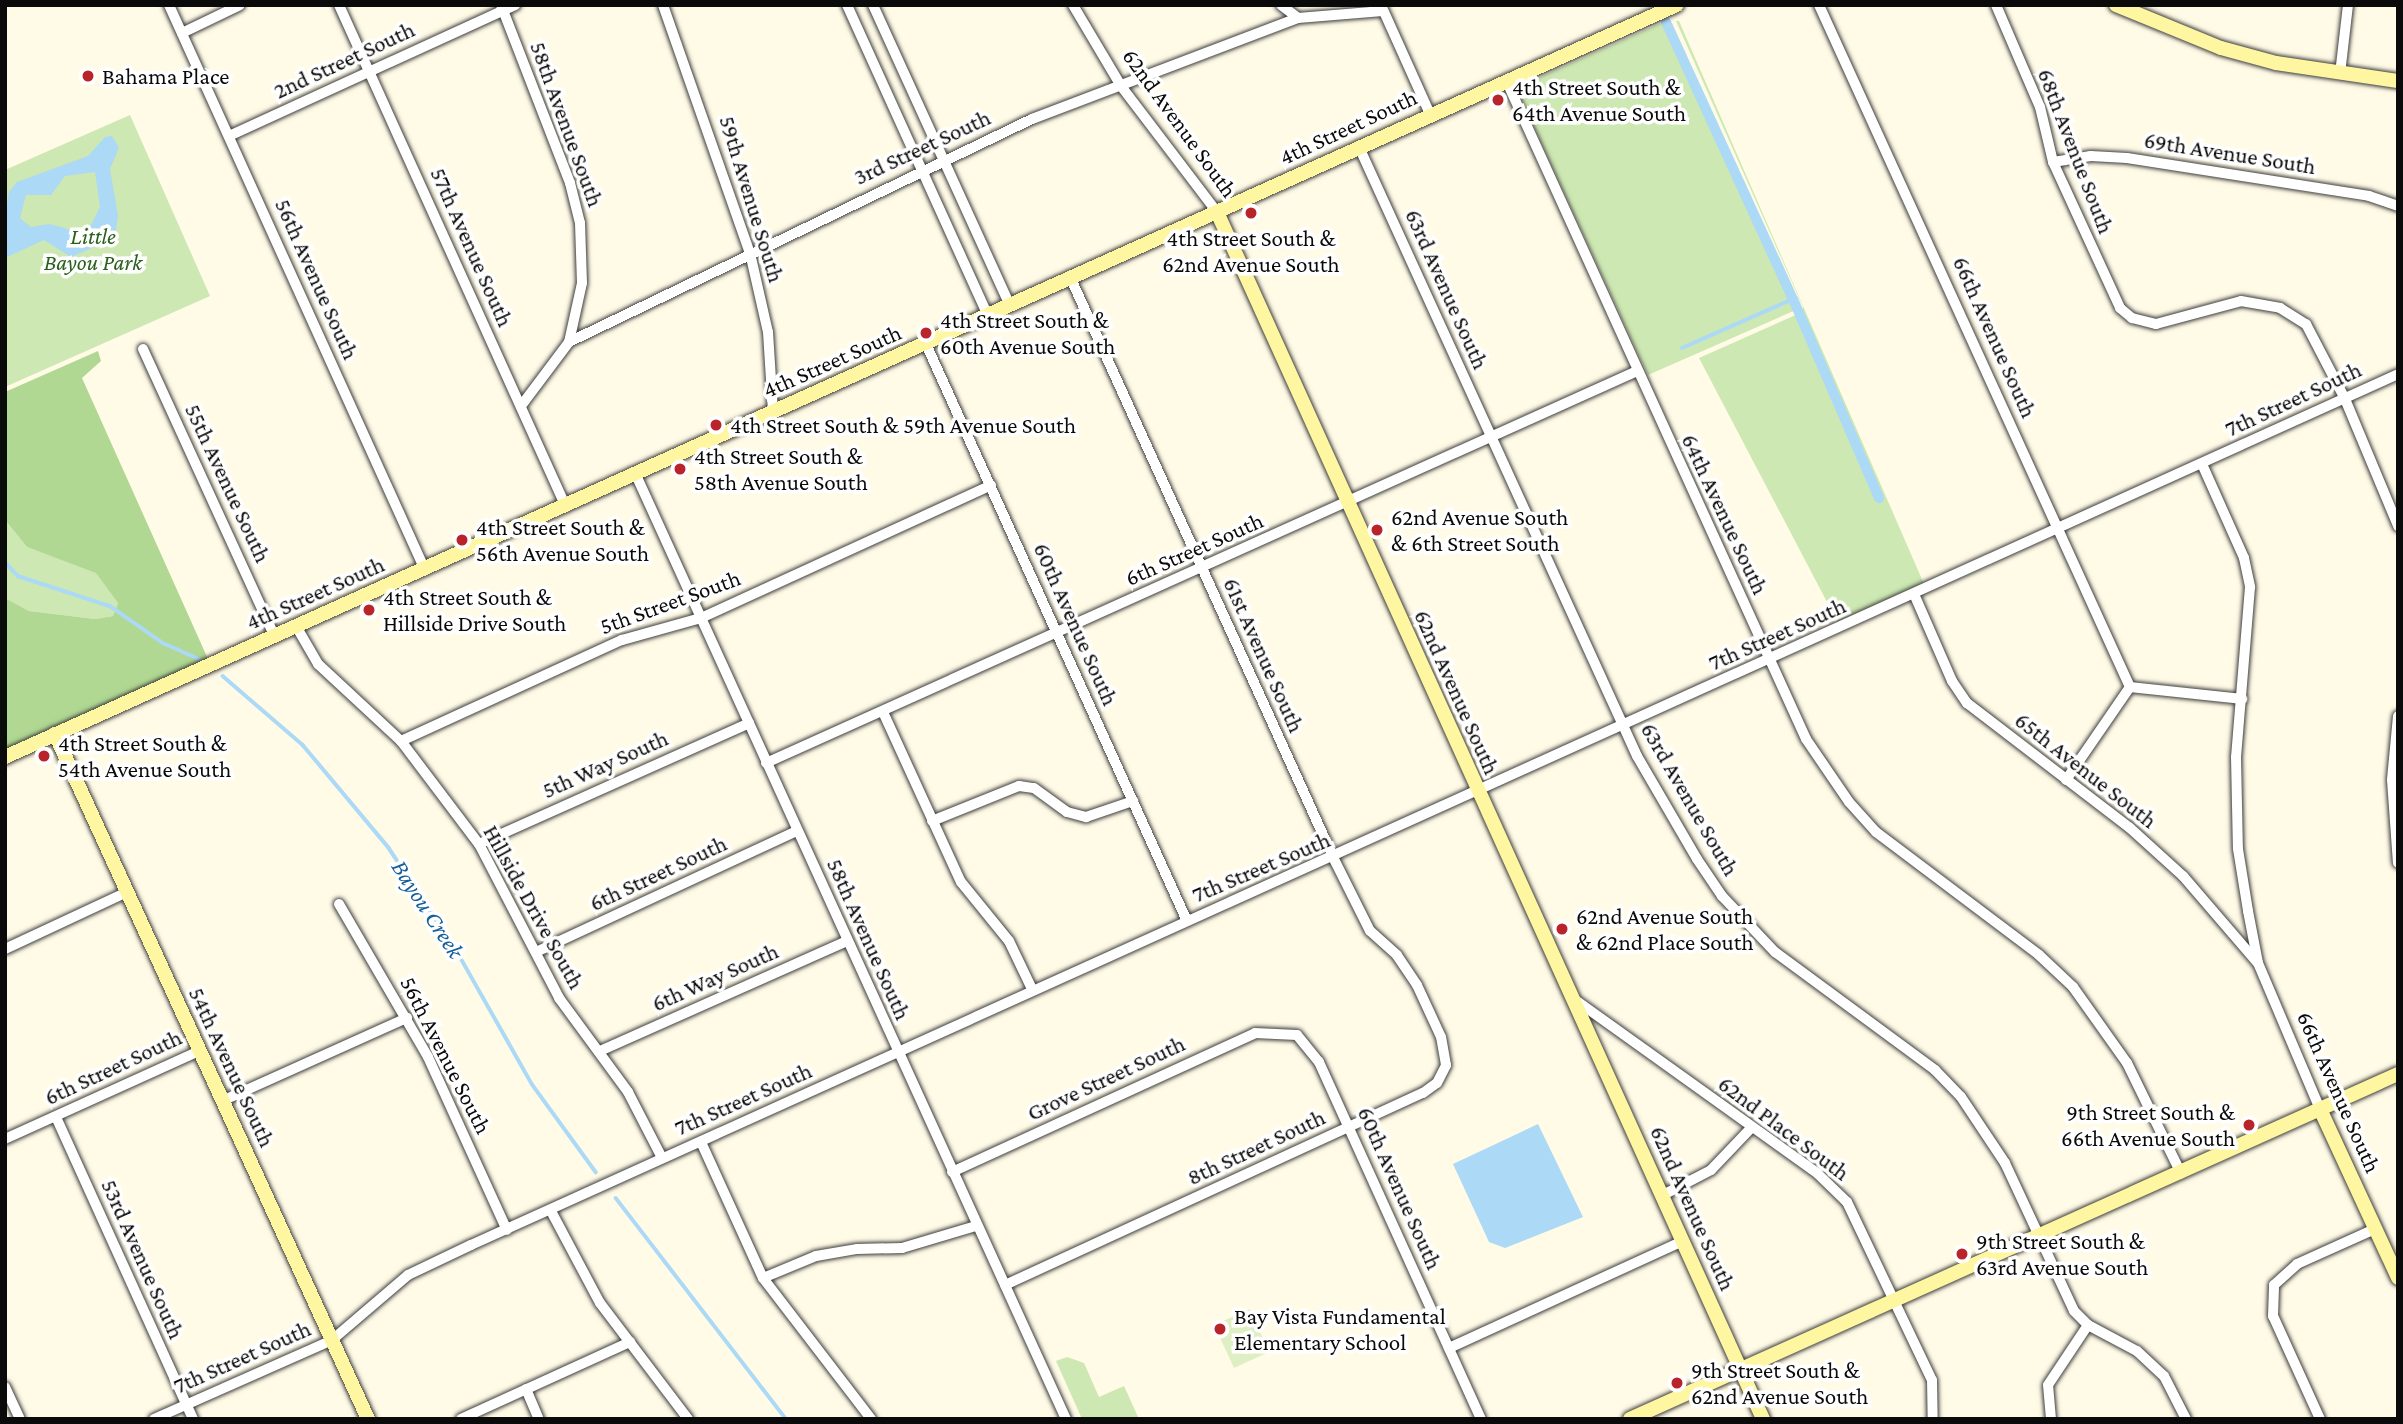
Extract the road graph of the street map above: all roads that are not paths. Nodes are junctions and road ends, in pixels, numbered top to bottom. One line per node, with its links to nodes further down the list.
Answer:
1 (169, 5): 18 (street, 56th Avenue South)
2 (240, 5): 18 (street)
3 (339, 5): 19 (street, 57th Avenue South)
4 (515, 5): 15 (street, 2nd Street South)
5 (663, 5): 32 (street, 59th Avenue South)
6 (846, 5): 29 (street)
7 (873, 5): 27 (street)
8 (1073, 5): 23 (street, 62nd Avenue South)
9 (1281, 5): 17 (street)
10 (1677, 5): 21 (street, 4th Street South)
11 (1819, 5): 51 (street, 66th Avenue South)
12 (1996, 5): 28 (street, 68th Avenue South)
13 (2116, 5): 20 (street)
14 (2348, 5): 20 (street)
15 (502, 8): 19 (street, 2nd Street South); 36 (street, 58th Avenue South)
16 (1382, 8): 17 (street, 3rd Street South); 24 (street)
17 (1298, 18): 23 (street, 3rd Street South)
18 (182, 33): 25 (street, 56th Avenue South)
19 (369, 72): 25 (street, 2nd Street South); 42 (street, 57th Avenue South)
20 (2340, 74): 22 (street)
21 (1506, 80): 24 (street, 4th Street South); 39 (street, 64th Avenue South)
22 (2398, 81)
23 (1121, 86): 27 (street, 3rd Street South); 31 (street, 62nd Avenue South)
24 (1430, 114): 26 (street, 4th Street South)
25 (229, 136): 53 (street, 56th Avenue South)
26 (1359, 147): 31 (street, 4th Street South); 44 (street, 63rd Avenue South)
27 (943, 160): 29 (street, 3rd Street South); 34 (street)
28 (2053, 162): 30 (street, 69th Avenue South); 41 (street, 68th Avenue South)
29 (922, 170): 32 (street, 3rd Street South); 35 (street)
30 (2398, 206)
31 (1217, 212): 33 (street, 4th Street South); 48 (street, 62nd Avenue South)
32 (750, 253): 36 (street, 3rd Street South); 43 (street, 59th Avenue South)
33 (1071, 279): 34 (street, 4th Street South); 52 (street, 61st Avenue South)
34 (1010, 306): 35 (street, 4th Street South)
35 (988, 316): 37 (street, 4th Street South)
36 (569, 342): 42 (street, 3rd Street South)
37 (926, 344): 43 (street, 4th Street South); 47 (street, 60th Avenue South)
38 (143, 349): 58 (street, 55th Avenue South)
39 (1637, 371): 44 (street, 6th Street South); 59 (street, 64th Avenue South)
40 (2398, 374): 41 (street, 7th Street South)
41 (2344, 399): 45 (street, 7th Street South); 50 (street, 68th Avenue South)
42 (521, 406): 49 (street, 57th Avenue South)
43 (773, 411): 46 (street, 4th Street South)
44 (1491, 437): 48 (street, 6th Street South); 65 (street, 63rd Avenue South)
45 (2202, 464): 51 (street, 7th Street South); 61 (street)
46 (636, 475): 49 (street, 4th Street South); 55 (street, 58th Avenue South)
47 (991, 485): 55 (street, 5th Street South); 57 (street, 60th Avenue South)
48 (1347, 503): 52 (street, 6th Street South); 71 (street, 62nd Avenue South)
49 (566, 507): 53 (street, 4th Street South)
50 (2398, 526)
51 (2057, 528): 54 (street, 7th Street South); 60 (street, 66th Avenue South)
52 (1202, 568): 57 (street, 6th Street South); 76 (street, 61st Avenue South)
53 (425, 570): 56 (street, 4th Street South)
54 (1914, 594): 59 (street, 7th Street South); 70 (street, 65th Avenue South)
55 (701, 618): 64 (street, 58th Avenue South); 67 (street, 5th Street South)
56 (296, 626): 58 (street, 4th Street South); 67 (street, Hillside Drive South)
57 (1058, 633): 62 (street, 6th Street South); 72 (street, 60th Avenue South)
58 (274, 635): 66 (street, 4th Street South)
59 (1769, 661): 65 (street, 7th Street South); 103 (street, 64th Avenue South)
60 (2130, 687): 61 (street); 70 (street)
61 (2242, 699): 84 (street)
62 (883, 712): 69 (street, 6th Street South); 73 (street)
63 (2398, 716): 77 (street)
64 (749, 723): 69 (street, 58th Avenue South); 75 (street, 5th Way South)
65 (1623, 726): 71 (street, 7th Street South); 109 (street, 63rd Avenue South)
66 (55, 734): 68 (street, 4th Street South); 78 (street, 54th Avenue South)
67 (401, 741): 75 (street, Hillside Drive South)
68 (5, 757)
69 (766, 763): 74 (street, 58th Avenue South)
70 (2066, 780): 84 (street, 65th Avenue South)
71 (1477, 790): 76 (street, 7th Street South); 87 (street, 62nd Avenue South)
72 (1133, 801): 73 (street); 80 (street, 60th Avenue South)
73 (932, 821): 85 (street)
74 (797, 831): 81 (street, 58th Avenue South); 83 (street, 6th Street South)
75 (479, 844): 83 (street, Hillside Drive South)
76 (1334, 859): 80 (street, 7th Street South); 86 (street, 61st Avenue South)
77 (2398, 863)
78 (127, 892): 82 (street); 90 (street, 54th Avenue South)
79 (340, 904): 88 (street, 56th Avenue South)
80 (1187, 921): 85 (street, 7th Street South)
81 (847, 941): 91 (street, 6th Way South); 92 (street, 58th Avenue South)
82 (5, 948)
83 (536, 952): 91 (street, Hillside Drive South)
84 (2258, 963): 95 (street, 66th Avenue South)
85 (1032, 989): 92 (street, 7th Street South)
86 (1422, 996): 97 (street, 8th Street South)
87 (1572, 997): 98 (street, 62nd Place South); 104 (street, 62nd Avenue South)
88 (407, 1018): 94 (street); 108 (street, 56th Avenue South)
89 (1280, 1031): 97 (street, 60th Avenue South); 102 (street, Grove Street South)
90 (200, 1051): 94 (street, 54th Avenue South); 96 (street, 6th Street South)
91 (600, 1051): 101 (street, Hillside Drive South)
92 (897, 1052): 100 (street, 7th Street South); 102 (street, 58th Avenue South)
93 (2398, 1074): 95 (street)
94 (222, 1101): 116 (street, 54th Avenue South)
95 (2320, 1110): 103 (street); 107 (street, 66th Avenue South)
96 (56, 1117): 99 (street, 6th Street South); 122 (street, 53rd Avenue South)
97 (1349, 1127): 113 (street, 8th Street South); 118 (street, 60th Avenue South)
98 (1751, 1129): 104 (street); 114 (street, 62nd Place South)
99 (5, 1139)
100 (701, 1142): 101 (street, 7th Street South); 111 (street)
101 (663, 1158): 105 (street, 7th Street South)
102 (952, 1172): 106 (street, 58th Avenue South)
103 (2181, 1172): 109 (street)
104 (1663, 1195): 110 (street, 62nd Avenue South)
105 (551, 1211): 108 (street, 7th Street South); 117 (street)
106 (976, 1226): 111 (street); 113 (street, 58th Avenue South)
107 (2375, 1229): 112 (street, 66th Avenue South); 138 (street)
108 (507, 1230): 116 (street, 7th Street South)
109 (2039, 1237): 114 (street); 115 (street, 63rd Avenue South)
110 (1683, 1241): 118 (street); 119 (street, 62nd Avenue South)
111 (763, 1278): 130 (street)
112 (2398, 1278)
113 (1005, 1284): 131 (street, 58th Avenue South)
114 (1896, 1301): 119 (street); 135 (street, 62nd Place South)
115 (2088, 1325): 136 (street); 137 (street, 63rd Avenue South)
116 (332, 1340): 122 (street, 7th Street South); 126 (street, 54th Avenue South)
117 (630, 1342): 121 (street); 129 (street)
118 (1449, 1348): 132 (street, 60th Avenue South)
119 (1740, 1368): 133 (street); 134 (street, 62nd Avenue South)
120 (5, 1387): 123 (street)
121 (526, 1388): 127 (street); 128 (street)
122 (186, 1404): 124 (street, 7th Street South); 125 (street, 53rd Avenue South)
123 (20, 1419)
124 (154, 1419)
125 (193, 1419)
126 (368, 1419)
127 (461, 1419)
128 (540, 1419)
129 (688, 1419)
130 (871, 1419)
131 (1066, 1419)
132 (1481, 1419)
133 (1630, 1419)
134 (1763, 1419)
135 (1933, 1419)
136 (2052, 1419)
137 (2186, 1419)
138 (2320, 1419)

